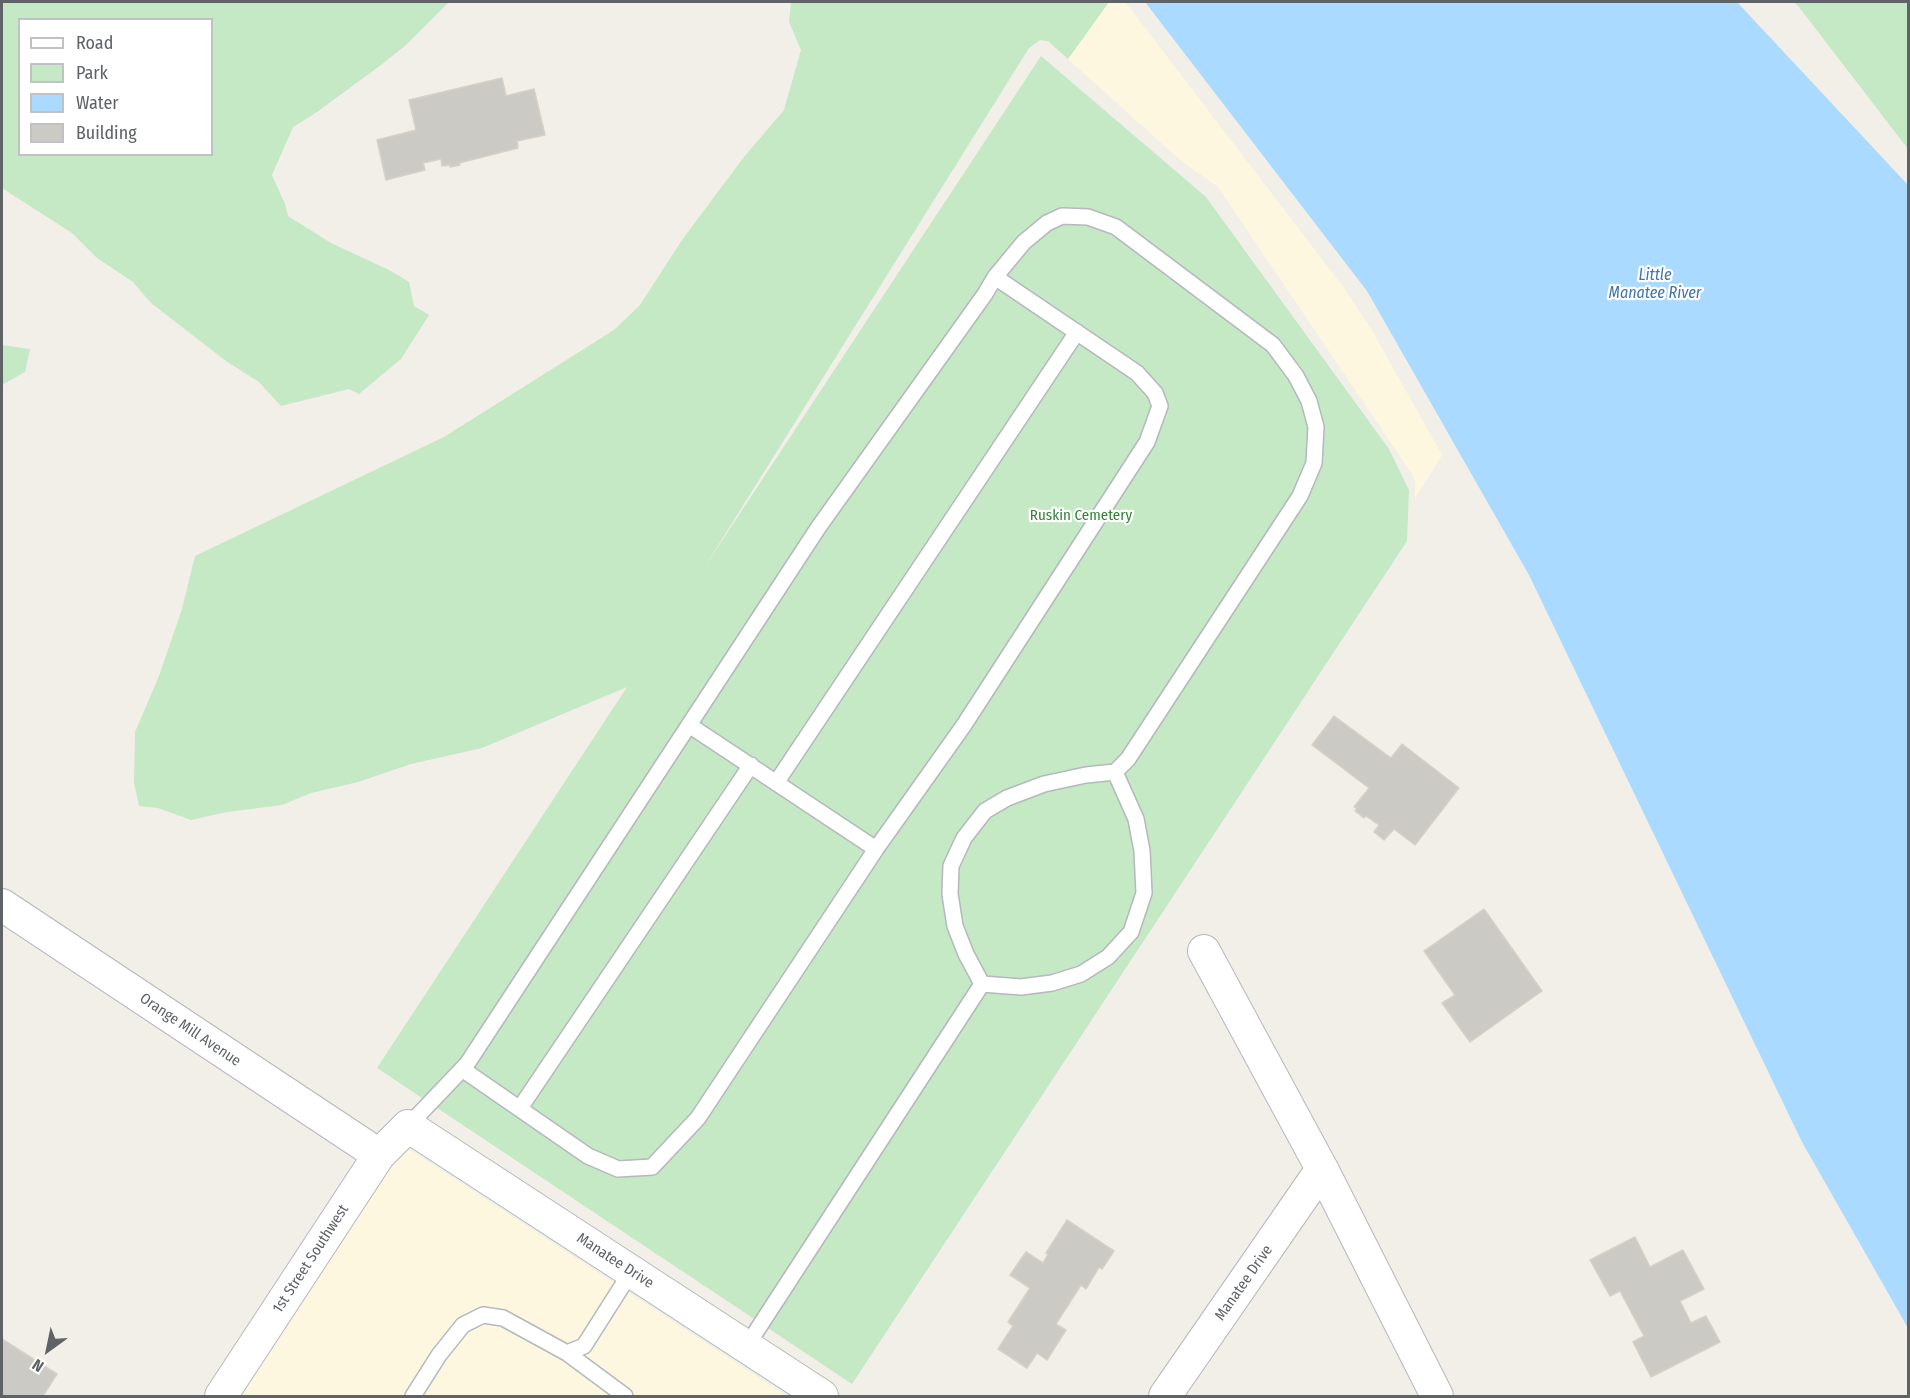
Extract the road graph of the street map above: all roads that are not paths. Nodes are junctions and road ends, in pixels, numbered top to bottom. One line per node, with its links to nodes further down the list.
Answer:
1 (995, 277): 2 (lane); 3 (lane); 5 (lane)
2 (1077, 332): 6 (lane); 7 (lane)
3 (689, 725): 4 (lane); 11 (lane)
4 (750, 765): 6 (lane); 12 (lane)
5 (1115, 772): 10 (lane); 10 (lane)
6 (776, 783): 7 (lane)
7 (876, 849): 12 (lane)
8 (2, 905): 14 (street, Orange Mill Avenue)
9 (1204, 951): 15 (street)
10 (982, 984): 17 (lane)
11 (462, 1069): 12 (lane); 13 (lane)
12 (520, 1108)
13 (408, 1126): 14 (street, 1st Street Southwest); 16 (street, Manatee Drive)
14 (379, 1155): 19 (street, 1st Street Southwest)
15 (1322, 1169): 23 (street, Manatee Drive); 24 (street)
16 (631, 1272): 17 (street, Manatee Drive); 18 (lane)
17 (746, 1347): 22 (street, Manatee Drive)
18 (567, 1353): 20 (lane); 21 (lane)
19 (221, 1396)
20 (413, 1396)
21 (625, 1396)
22 (822, 1396)
23 (1166, 1396)
24 (1437, 1396)

